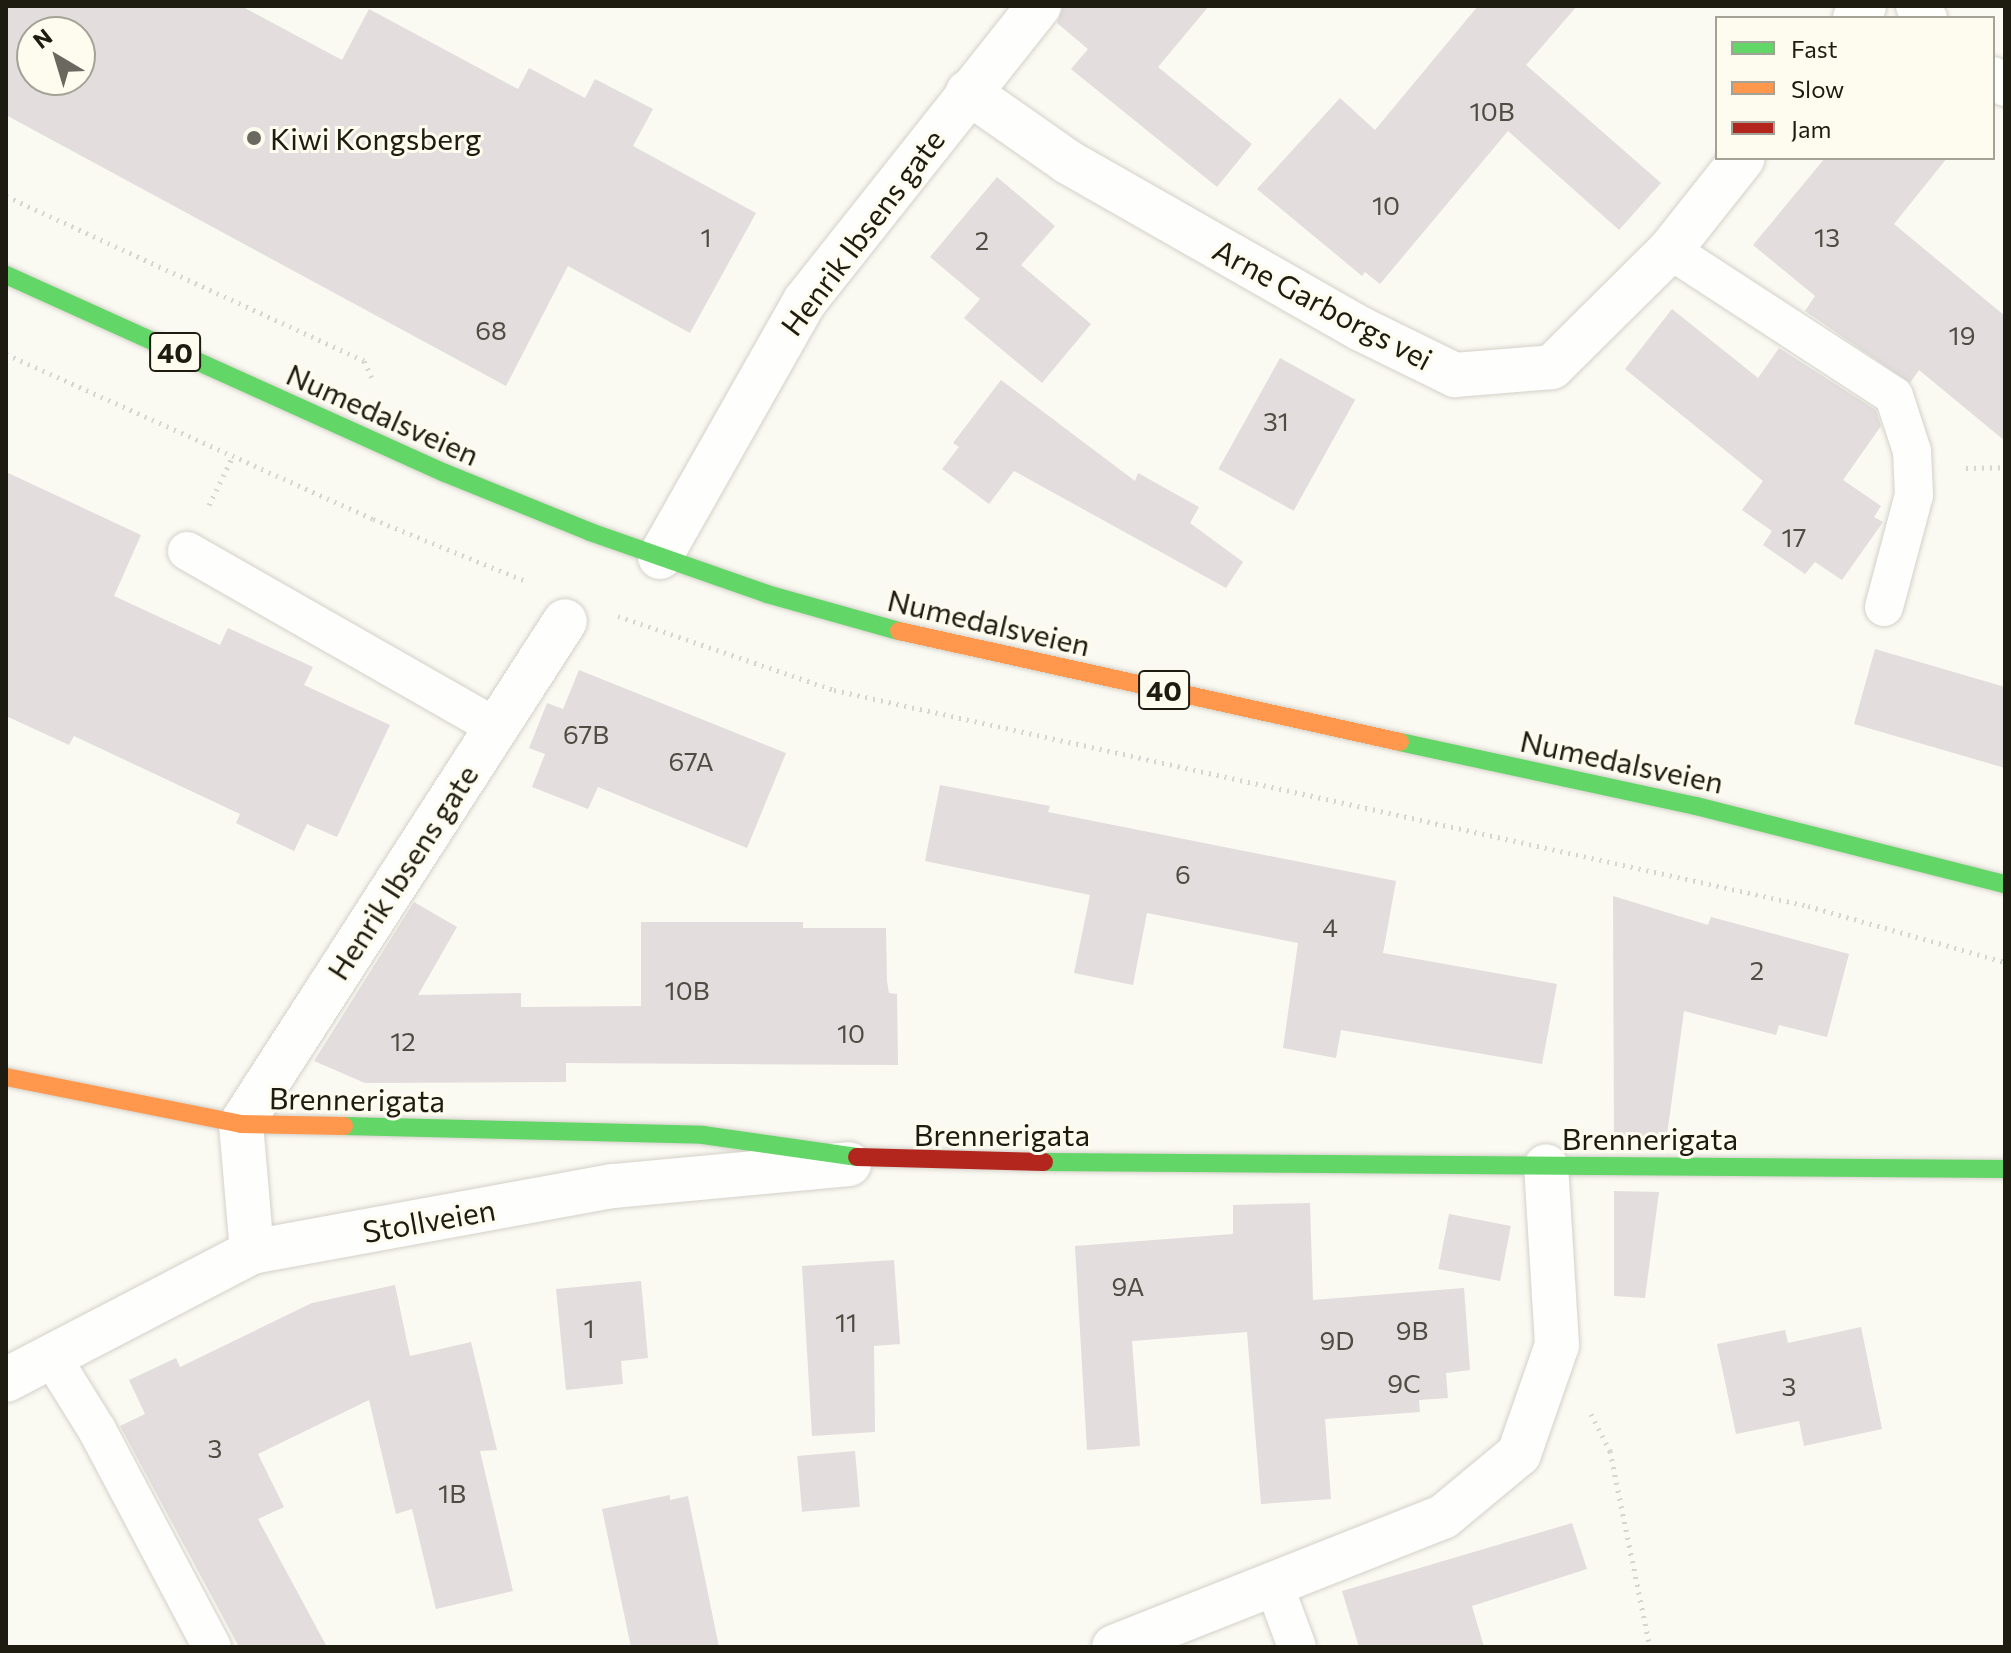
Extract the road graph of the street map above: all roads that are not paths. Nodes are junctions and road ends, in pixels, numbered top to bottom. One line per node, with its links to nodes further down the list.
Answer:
1 (1039, 6): 2 (street, Henrik Ibsens gate)
2 (968, 92): 4 (street, Arne Garborgs vei); 7 (street, Henrik Ibsens gate)
3 (1741, 160): 4 (street, Arne Garborgs vei)
4 (1670, 250): 8 (lane)
5 (6, 275): 7 (main road, Numedalsveien / 40)
6 (187, 551): 10 (lane)
7 (660, 557): 11 (main road, Numedalsveien / 40)
8 (1884, 607)
9 (565, 621): 10 (street, Henrik Ibsens gate)
10 (494, 726): 13 (street, Henrik Ibsens gate)
11 (2005, 884)
12 (6, 1077): 13 (main road, Brennerigata)
13 (241, 1124): 14 (main road, Brennerigata); 17 (street)
14 (881, 1161): 15 (main road, Brennerigata); 17 (street, Stollveien)
15 (1546, 1166): 16 (main road, Brennerigata); 20 (street)
16 (2005, 1169)
17 (252, 1252): 18 (street, Stollveien)
18 (51, 1356): 19 (street, Stollveien); 21 (lane)
19 (6, 1380)
20 (1274, 1585): 22 (street); 23 (lane)
21 (212, 1647)
22 (1114, 1647)
23 (1297, 1647)

